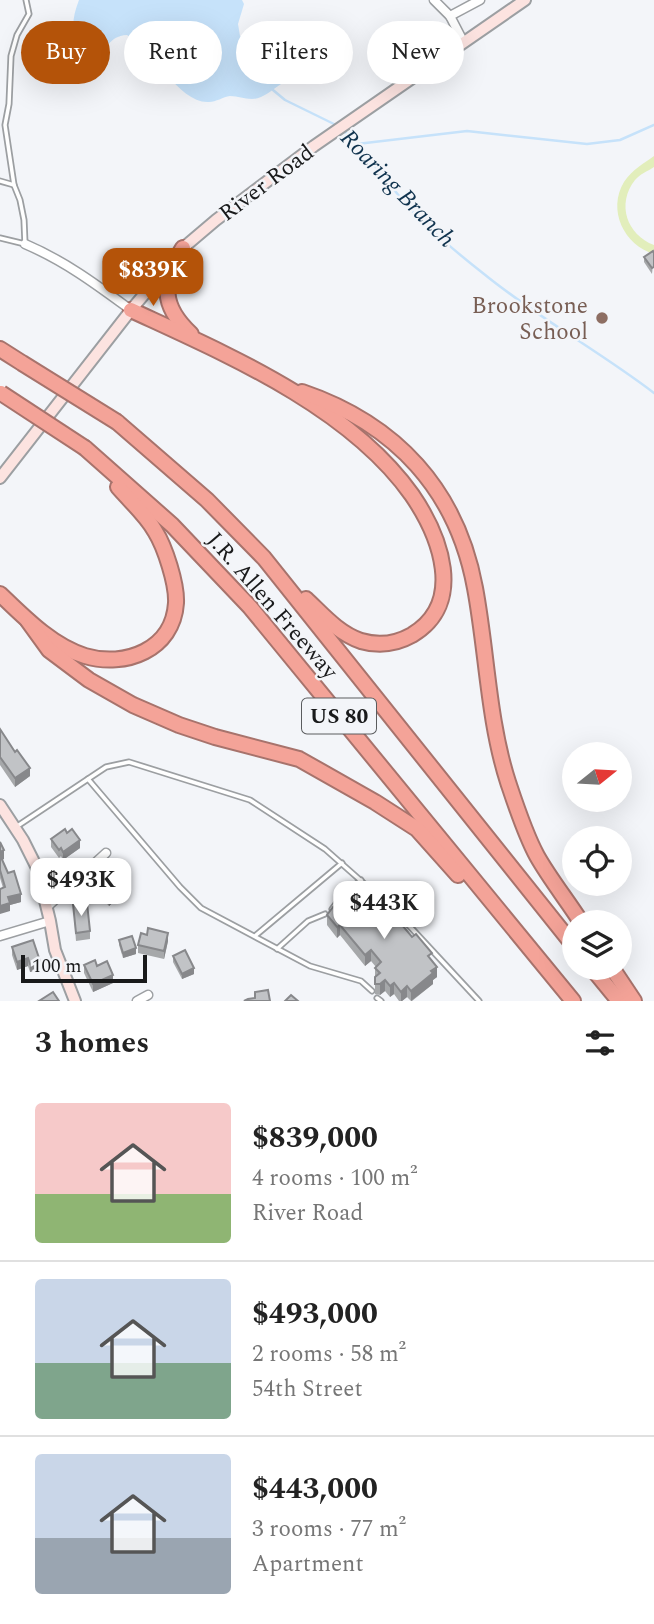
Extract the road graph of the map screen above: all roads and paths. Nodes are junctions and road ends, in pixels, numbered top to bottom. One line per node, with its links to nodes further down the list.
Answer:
1 (26, 0): 10 (lane)
2 (434, 0): 5 (street)
3 (480, 0): 5 (street)
4 (525, 0): 7 (main road, River Road)
5 (450, 16): 6 (street)
6 (453, 21)
7 (464, 40)
8 (404, 84): 13 (main road, River Road)
9 (0, 181): 10 (lane)
10 (14, 185): 12 (lane)
11 (0, 238): 12 (lane)
12 (25, 244): 14 (street)
13 (183, 248): 14 (main road, River Road); 15 (highway)
14 (131, 310): 15 (highway); 20 (main road, River Road)
15 (197, 340): 17 (highway)
16 (0, 349): 21 (highway, J.R. Allen Freeway / US 80, bridge)
17 (286, 387): 21 (highway); 32 (highway)
18 (1, 393): 19 (highway, US 80, bridge)
19 (85, 448): 23 (highway); 46 (highway, J.R. Allen Freeway / US 80)
20 (0, 478)
21 (264, 558): 35 (highway, J.R. Allen Freeway / US 80)
22 (0, 594): 23 (highway)
23 (28, 621): 46 (highway)
24 (88, 779): 26 (lane); 28 (lane); 37 (lane)
25 (0, 805): 26 (main road)
26 (15, 828): 30 (main road)
27 (106, 853): 30 (street)
28 (342, 863): 29 (lane); 37 (lane)
29 (361, 880): 31 (lane); 45 (lane)
30 (47, 907): 34 (main road)
31 (332, 909)
32 (574, 910)
33 (325, 914): 38 (lane)
34 (50, 922): 36 (street); 43 (main road)
35 (562, 931)
36 (0, 936)
37 (255, 936): 38 (lane)
38 (277, 948): 41 (lane)
39 (602, 980): 47 (highway)
40 (620, 980): 48 (highway)
41 (372, 991)
42 (148, 995): 44 (street)
43 (75, 1001)
44 (137, 1001)
45 (479, 1001)
46 (571, 1001)
47 (620, 1001)
48 (634, 1001)

